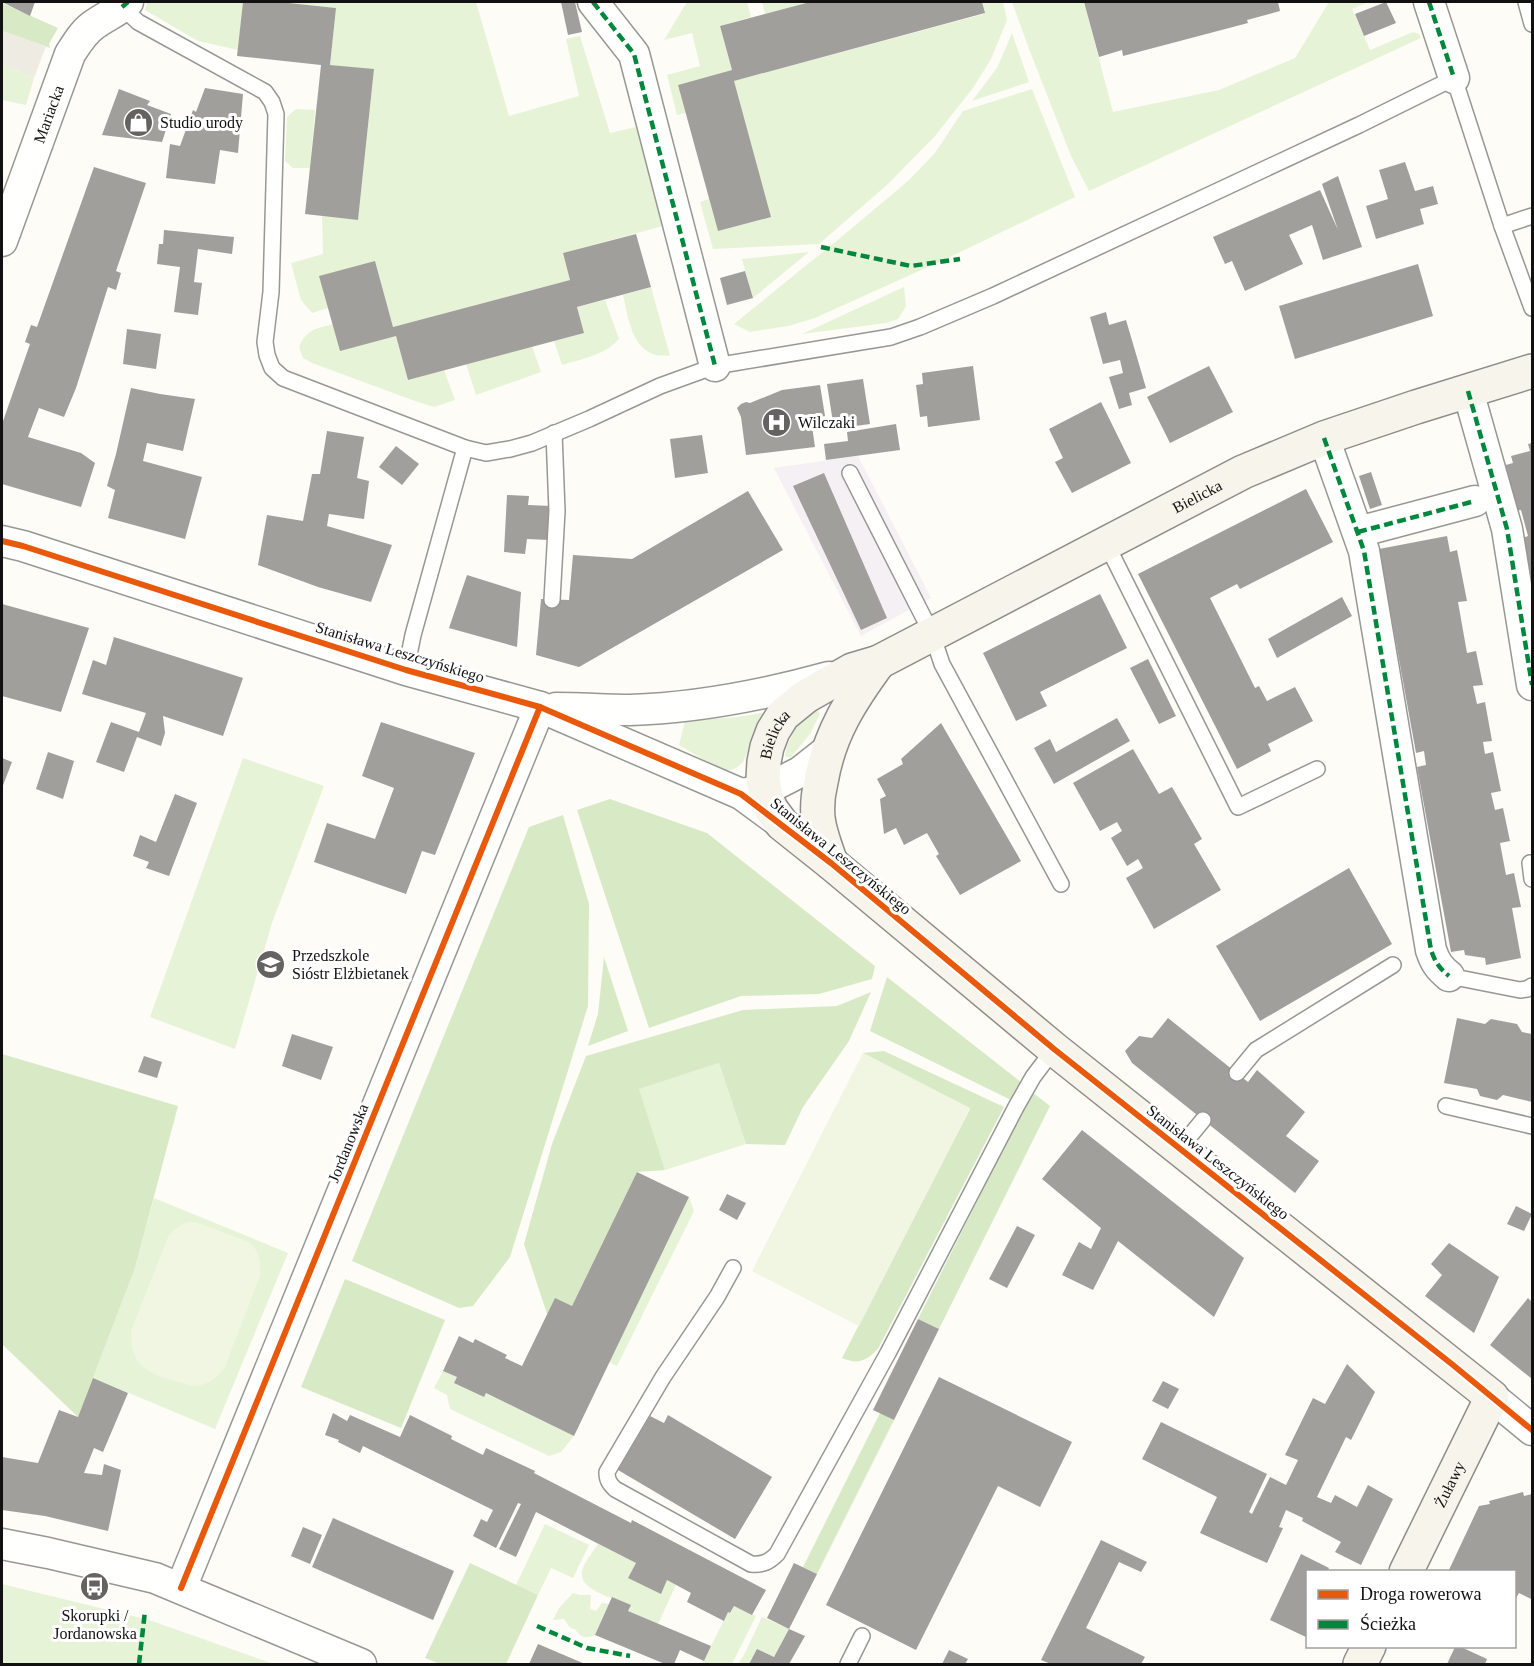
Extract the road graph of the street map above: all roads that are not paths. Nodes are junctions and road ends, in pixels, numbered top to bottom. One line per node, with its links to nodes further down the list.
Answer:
1 (594, 2): 11 (street)
2 (1429, 2): 6 (street)
3 (1526, 2): 5 (lane)
4 (125, 4): 9 (street, Mariacka); 16 (lane)
5 (1533, 24)
6 (1454, 78): 8 (lane); 11 (lane)
7 (1533, 216): 8 (lane)
8 (1502, 226): 10 (lane)
9 (2, 241)
10 (1533, 308)
11 (715, 366): 14 (lane)
12 (1533, 371): 13 (street, Bielicka)
13 (1468, 391): 15 (street, Bielicka); 26 (street)
14 (554, 433): 16 (lane); 22 (lane)
15 (1324, 438): 19 (street); 21 (street, Bielicka)
16 (465, 448): 25 (lane)
17 (850, 473): 23 (lane)
18 (1475, 501): 19 (street)
19 (1358, 532): 37 (street)
20 (2, 541): 25 (street, Stanisława Leszczyńskiego)
21 (1106, 543): 23 (street, Bielicka); 29 (lane)
22 (552, 600)
23 (932, 634): 24 (street, Bielicka); 35 (lane)
24 (866, 666): 27 (street); 28 (street, Bielicka); 30 (street, Bielicka)
25 (406, 670): 27 (street, Stanisława Leszczyńskiego)
26 (1533, 685)
27 (540, 707): 30 (street, Stanisława Leszczyńskiego); 50 (street, Jordanowska)
28 (828, 750): 30 (street); 32 (street, Bielicka)
29 (1317, 769)
30 (753, 792): 31 (street, Bielicka)
31 (782, 824): 32 (street, Stanisława Leszczyńskiego)
32 (831, 863): 39 (street, Stanisława Leszczyńskiego)
33 (1530, 863): 34 (lane)
34 (1533, 879)
35 (1061, 884)
36 (1393, 966): 40 (lane)
37 (1449, 976): 38 (lane)
38 (1533, 986)
39 (1054, 1049): 44 (street, Stanisława Leszczyńskiego); 45 (lane)
40 (1237, 1073)
41 (1446, 1106): 43 (lane)
42 (1203, 1120): 44 (lane)
43 (1533, 1126)
44 (1180, 1149): 46 (street, Stanisława Leszczyńskiego)
45 (733, 1268)
46 (1492, 1397): 47 (street, Stanisława Leszczyńskiego); 49 (street, Żuławy)
47 (1533, 1430)
48 (2, 1544): 50 (street)
49 (1407, 1570)
50 (181, 1588): 53 (street)
51 (862, 1636): 54 (lane)
52 (1368, 1648): 55 (street)
53 (361, 1665)
54 (848, 1665)
55 (1360, 1665)

